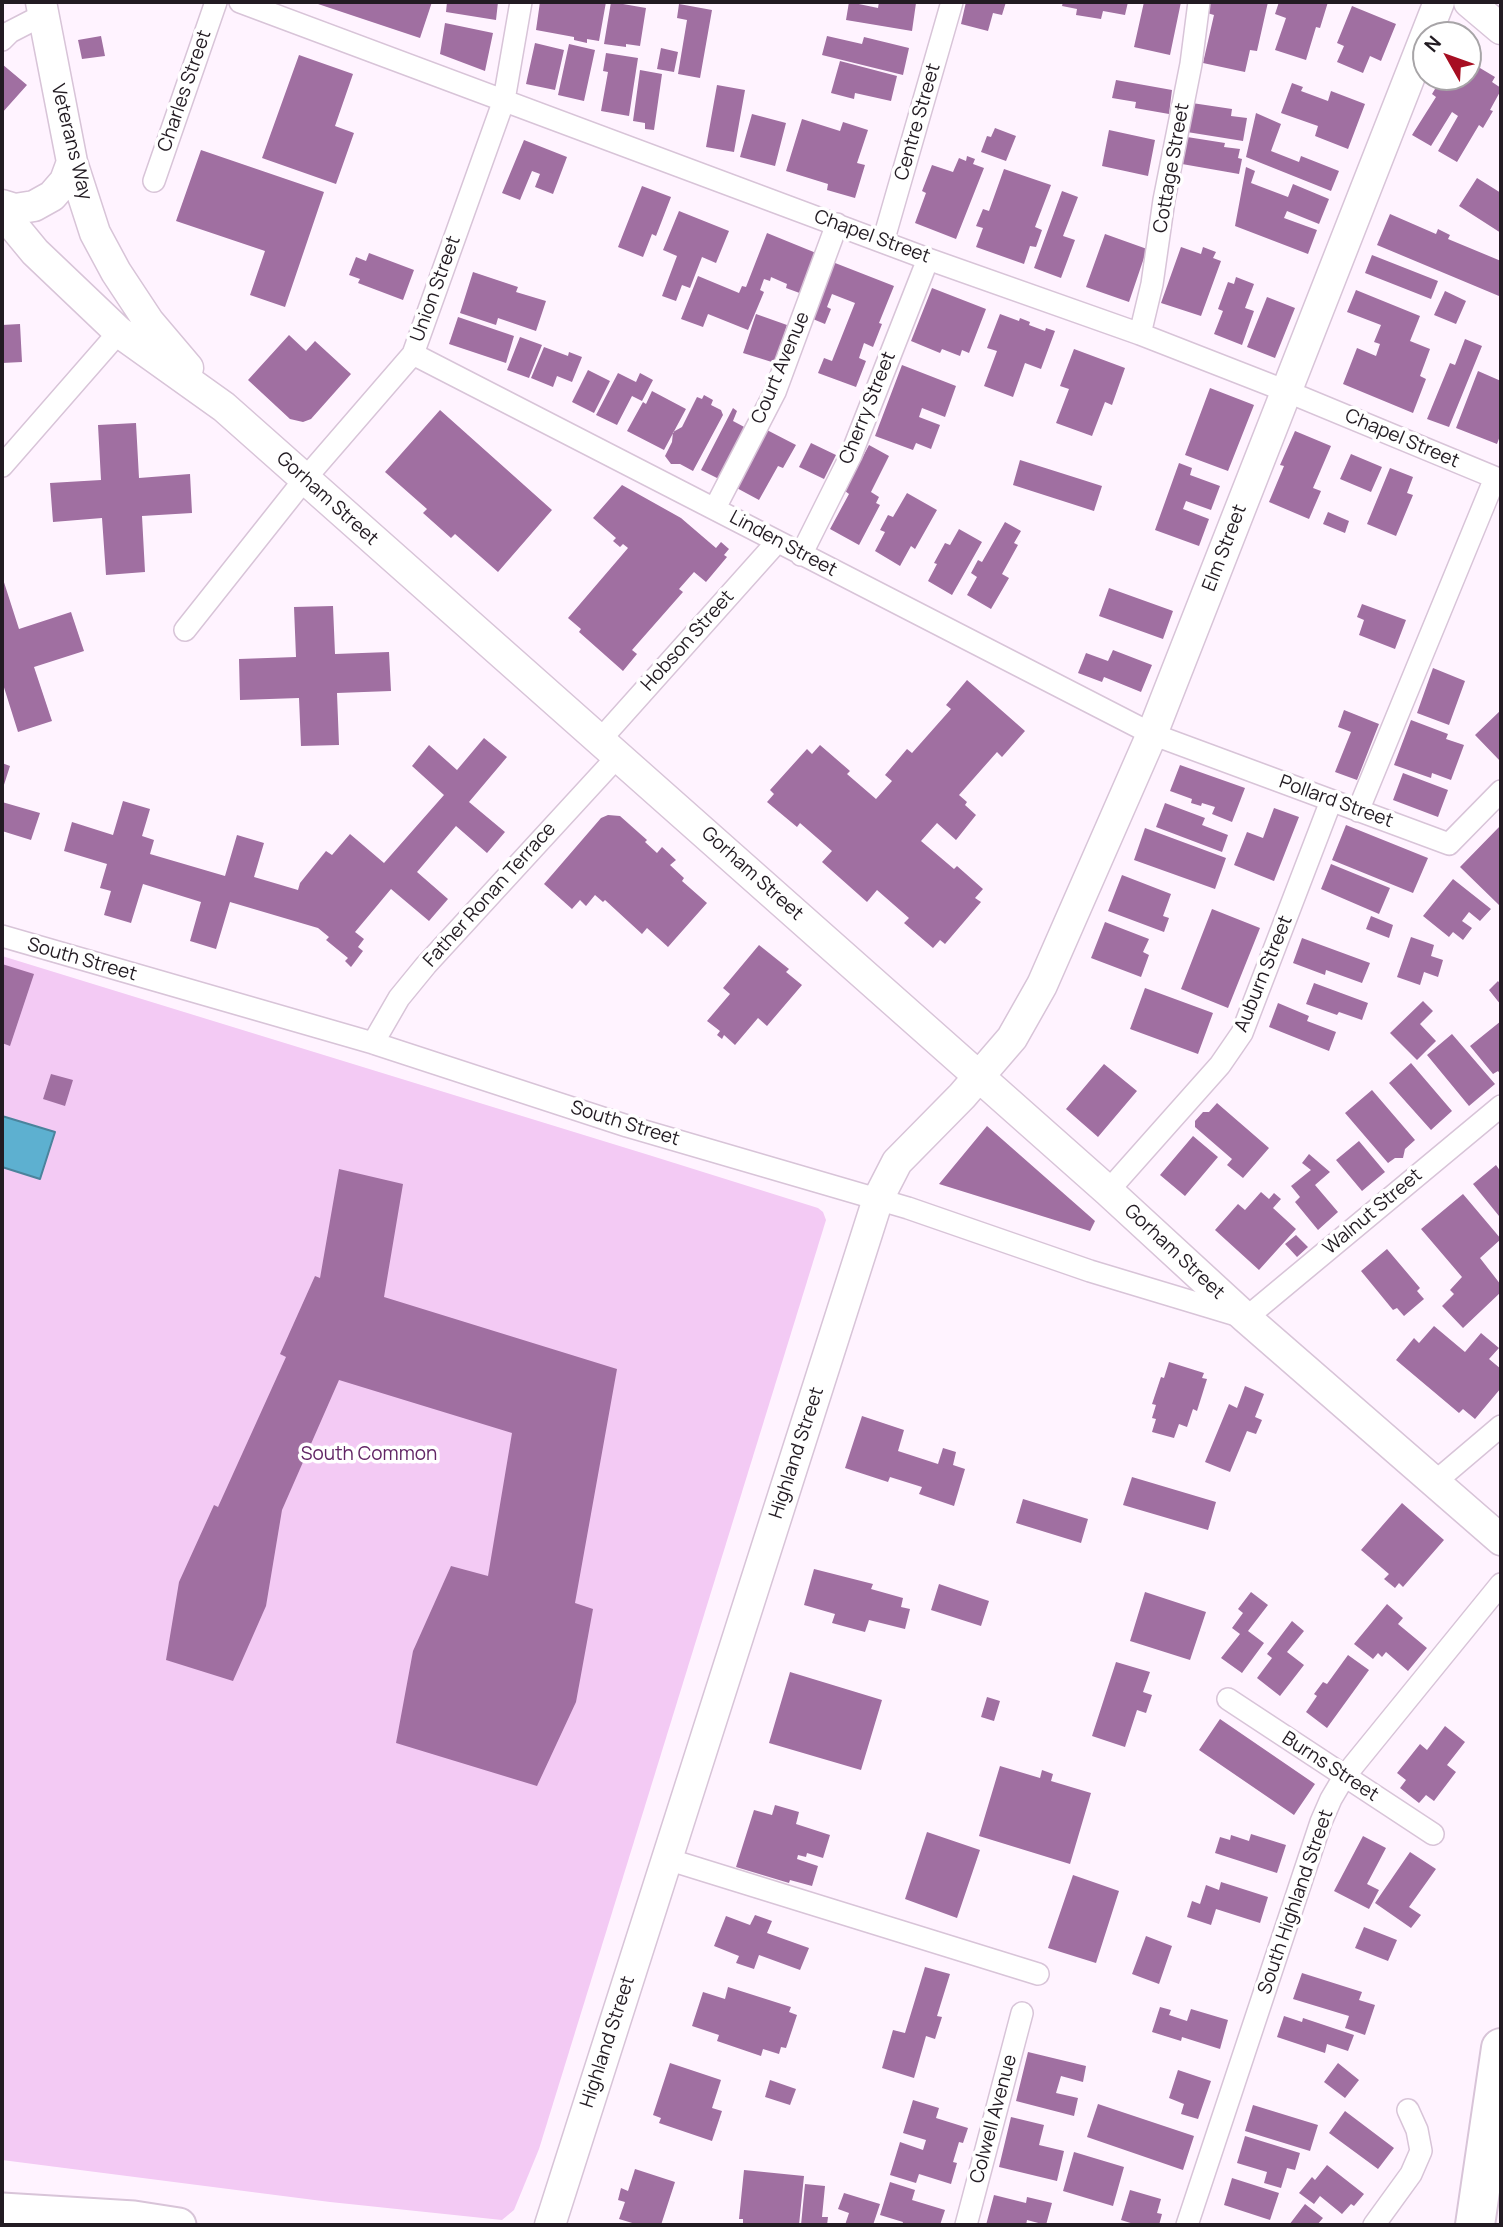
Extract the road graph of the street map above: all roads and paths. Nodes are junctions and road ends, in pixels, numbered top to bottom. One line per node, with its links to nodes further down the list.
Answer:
1 (216, 2): 13 (street, Charles Street)
2 (240, 2): 11 (street, Chapel Street)
3 (521, 2): 11 (street, Union Street)
4 (952, 2): 17 (street, Centre Street)
5 (1199, 2): 20 (street, Cottage Street)
6 (1439, 2): 22 (main road, Elm Street)
7 (1469, 2): 9 (main road)
8 (42, 8): 10 (street); 12 (main road, Veterans Way)
9 (1501, 29)
10 (2, 40)
11 (504, 100): 16 (street, Chapel Street); 21 (street, Union Street)
12 (72, 162): 14 (main road); 23 (main road, Veterans Way)
13 (154, 181)
14 (2, 205)
15 (2, 212): 19 (main road, Gorham Street)
16 (837, 224): 17 (street, Chapel Street); 27 (street, Court Avenue)
17 (883, 242): 18 (street, Chapel Street)
18 (929, 258): 20 (street, Chapel Street); 29 (street, Cherry Street)
19 (119, 332): 23 (main road, Gorham Street); 24 (street)
20 (1140, 334): 22 (street, Chapel Street)
21 (413, 354): 26 (street, Union Street); 27 (street, Linden Street)
22 (1286, 391): 25 (street, Chapel Street); 31 (main road, Elm Street)
23 (224, 407): 26 (main road, Gorham Street)
24 (2, 466)
25 (1498, 479): 35 (street)
26 (304, 480): 30 (street, Union Street); 32 (main road, Gorham Street)
27 (715, 508): 28 (street, Linden Street)
28 (776, 542): 29 (street, Linden Street); 32 (street, Hobson Street)
29 (801, 555): 31 (street, Linden Street)
30 (185, 630)
31 (1152, 734): 34 (street, Pollard Street); 38 (main road, Elm Street)
32 (609, 748): 37 (street, Father Ronan Terrace); 38 (main road, Gorham Street)
33 (1501, 791): 35 (street, Pollard Street)
34 (1331, 801): 35 (street, Pollard Street); 40 (street, Auburn Street)
35 (1358, 811)
36 (2, 936): 37 (street, South Street)
37 (373, 1043): 41 (street, South Street)
38 (979, 1077): 40 (main road, Gorham Street); 41 (main road, Highland Street)
39 (1501, 1106): 42 (street, Walnut Street)
40 (1108, 1191): 42 (main road, Gorham Street)
41 (878, 1199): 42 (street, South Street); 50 (main road, Highland Street)
42 (1246, 1318): 44 (main road, Gorham Street)
43 (1501, 1426): 44 (street)
44 (1435, 1482): 45 (main road, Gorham Street)
45 (1501, 1540)
46 (1501, 1584): 48 (street, South Highland Street)
47 (1228, 1699): 48 (street, Burns Street)
48 (1344, 1777): 49 (street, Burns Street); 59 (street, South Highland Street)
49 (1433, 1834)
50 (667, 1858): 51 (street); 57 (main road, Highland Street)
51 (1038, 1974)
52 (1023, 2013): 58 (street, Colwell Avenue)
53 (1501, 2048): 61 (highway)
54 (1408, 2110): 60 (street)
55 (2, 2210): 56 (main road)
56 (179, 2225)
57 (550, 2225)
58 (966, 2225)
59 (1187, 2225)
60 (1374, 2225)
61 (1475, 2225)

